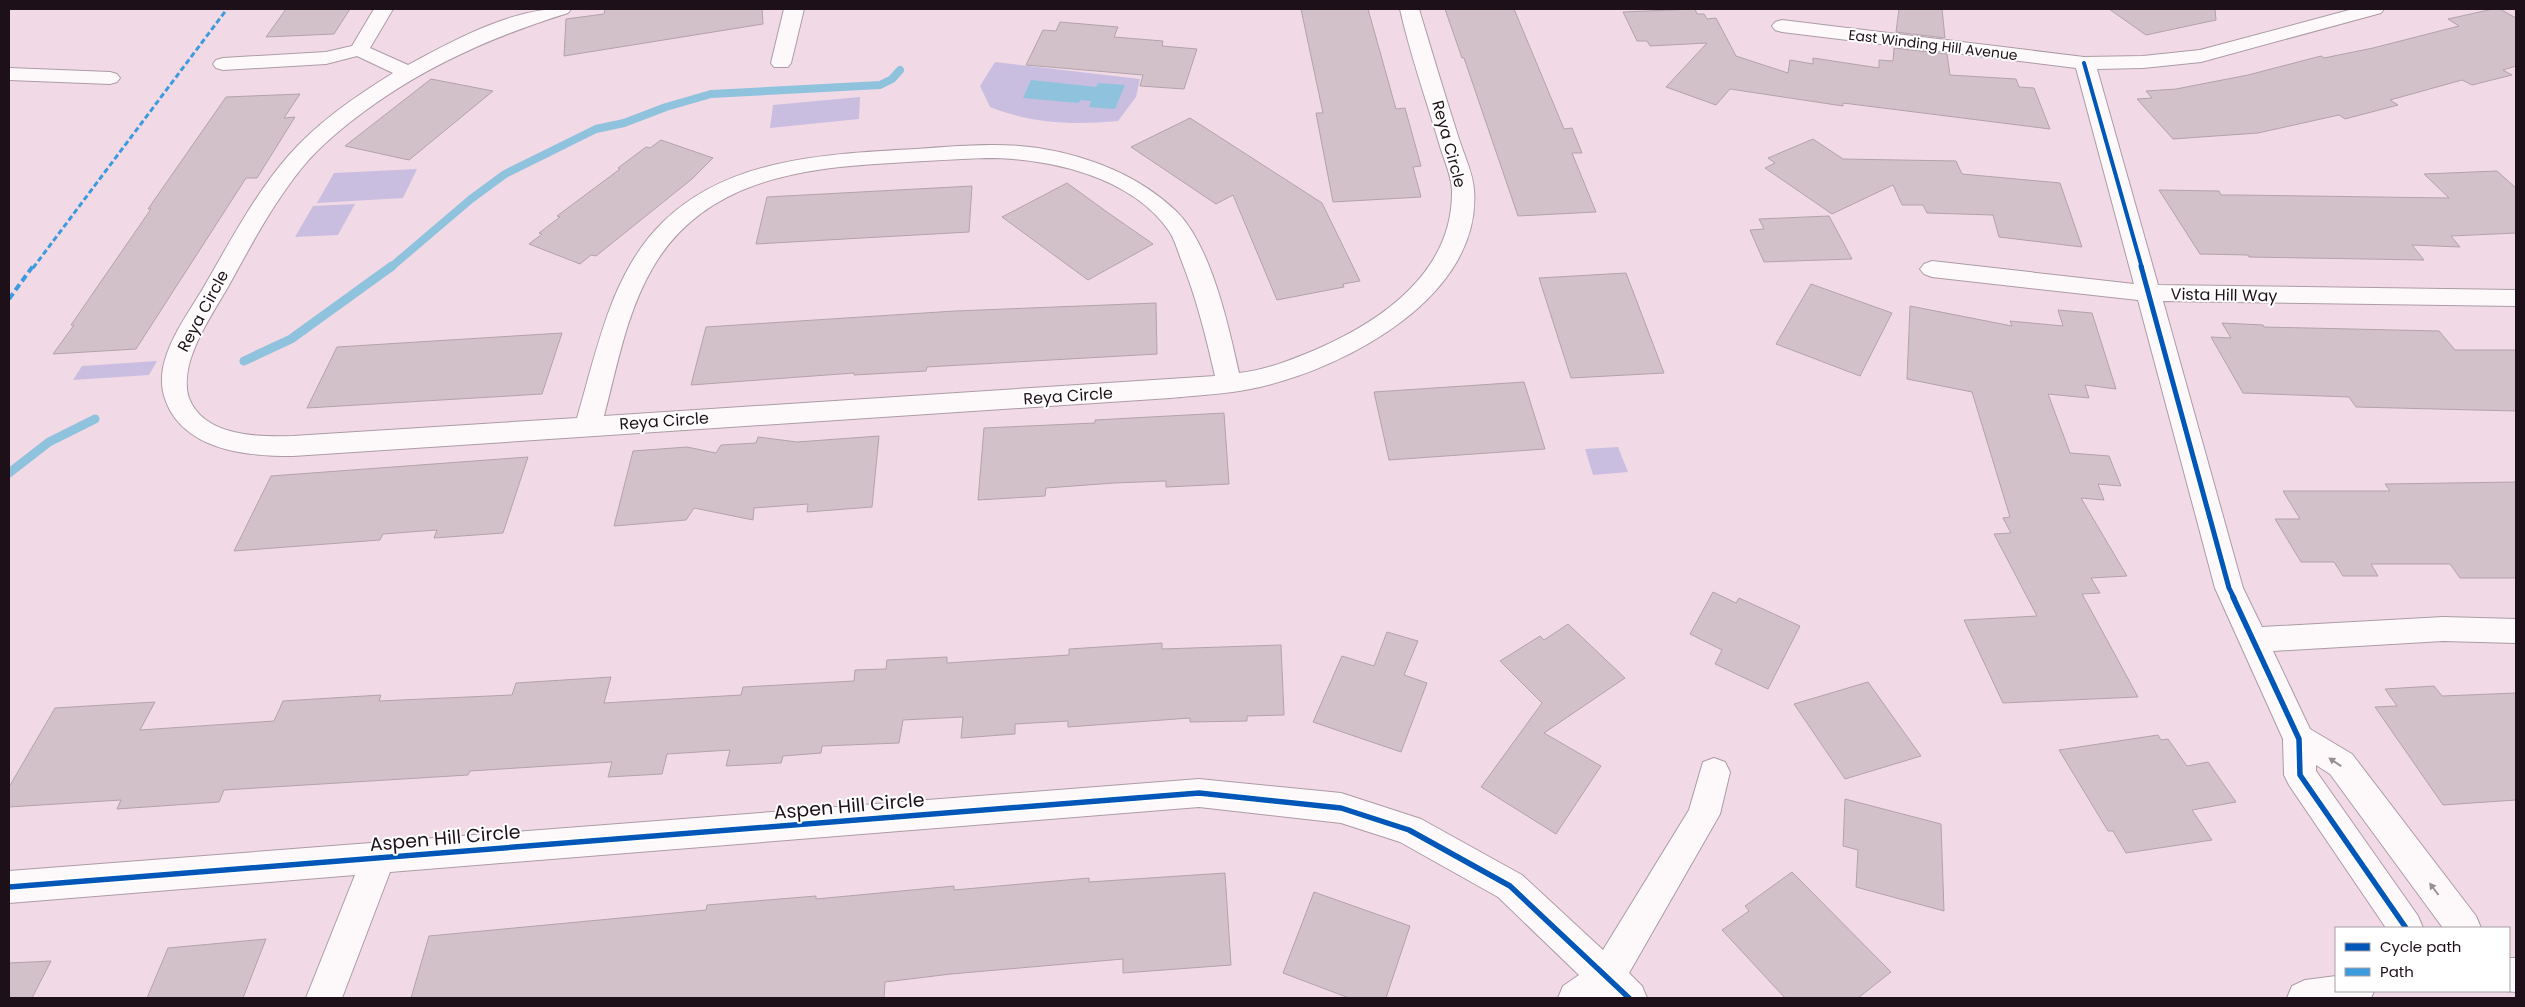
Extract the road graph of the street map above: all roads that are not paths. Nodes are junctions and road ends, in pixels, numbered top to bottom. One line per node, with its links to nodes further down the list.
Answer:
1 (384, 9): 7 (street)
2 (561, 9): 11 (street, Reya Circle)
3 (794, 9): 8 (street)
4 (1409, 9): 17 (street, Reya Circle)
5 (2374, 9): 9 (street, East Winding Hill Avenue)
6 (1782, 26): 9 (street, East Winding Hill Avenue)
7 (359, 50): 10 (street); 11 (street)
8 (781, 63)
9 (2084, 63): 15 (street)
10 (223, 64)
11 (407, 72): 18 (street, Reya Circle)
12 (9, 74): 13 (street)
13 (110, 78)
14 (1932, 269): 15 (street, Vista Hill Way)
15 (2149, 293): 16 (street, Vista Hill Way); 20 (street)
16 (2516, 298)
17 (1228, 383): 18 (street, Reya Circle); 18 (street)
18 (588, 427)
19 (2516, 631): 20 (street)
20 (2252, 640): 21 (street)
21 (2299, 740): 25 (street); 26 (street, one-way to 21)
22 (1714, 772): 27 (street)
23 (378, 859): 24 (street, Aspen Hill Circle); 27 (street, Aspen Hill Circle); 29 (street)
24 (9, 887)
25 (2405, 927)
26 (2463, 927)
27 (1619, 987): 30 (street)
28 (2349, 992): 31 (street)
29 (324, 998)
30 (1576, 998)
31 (2305, 998)

